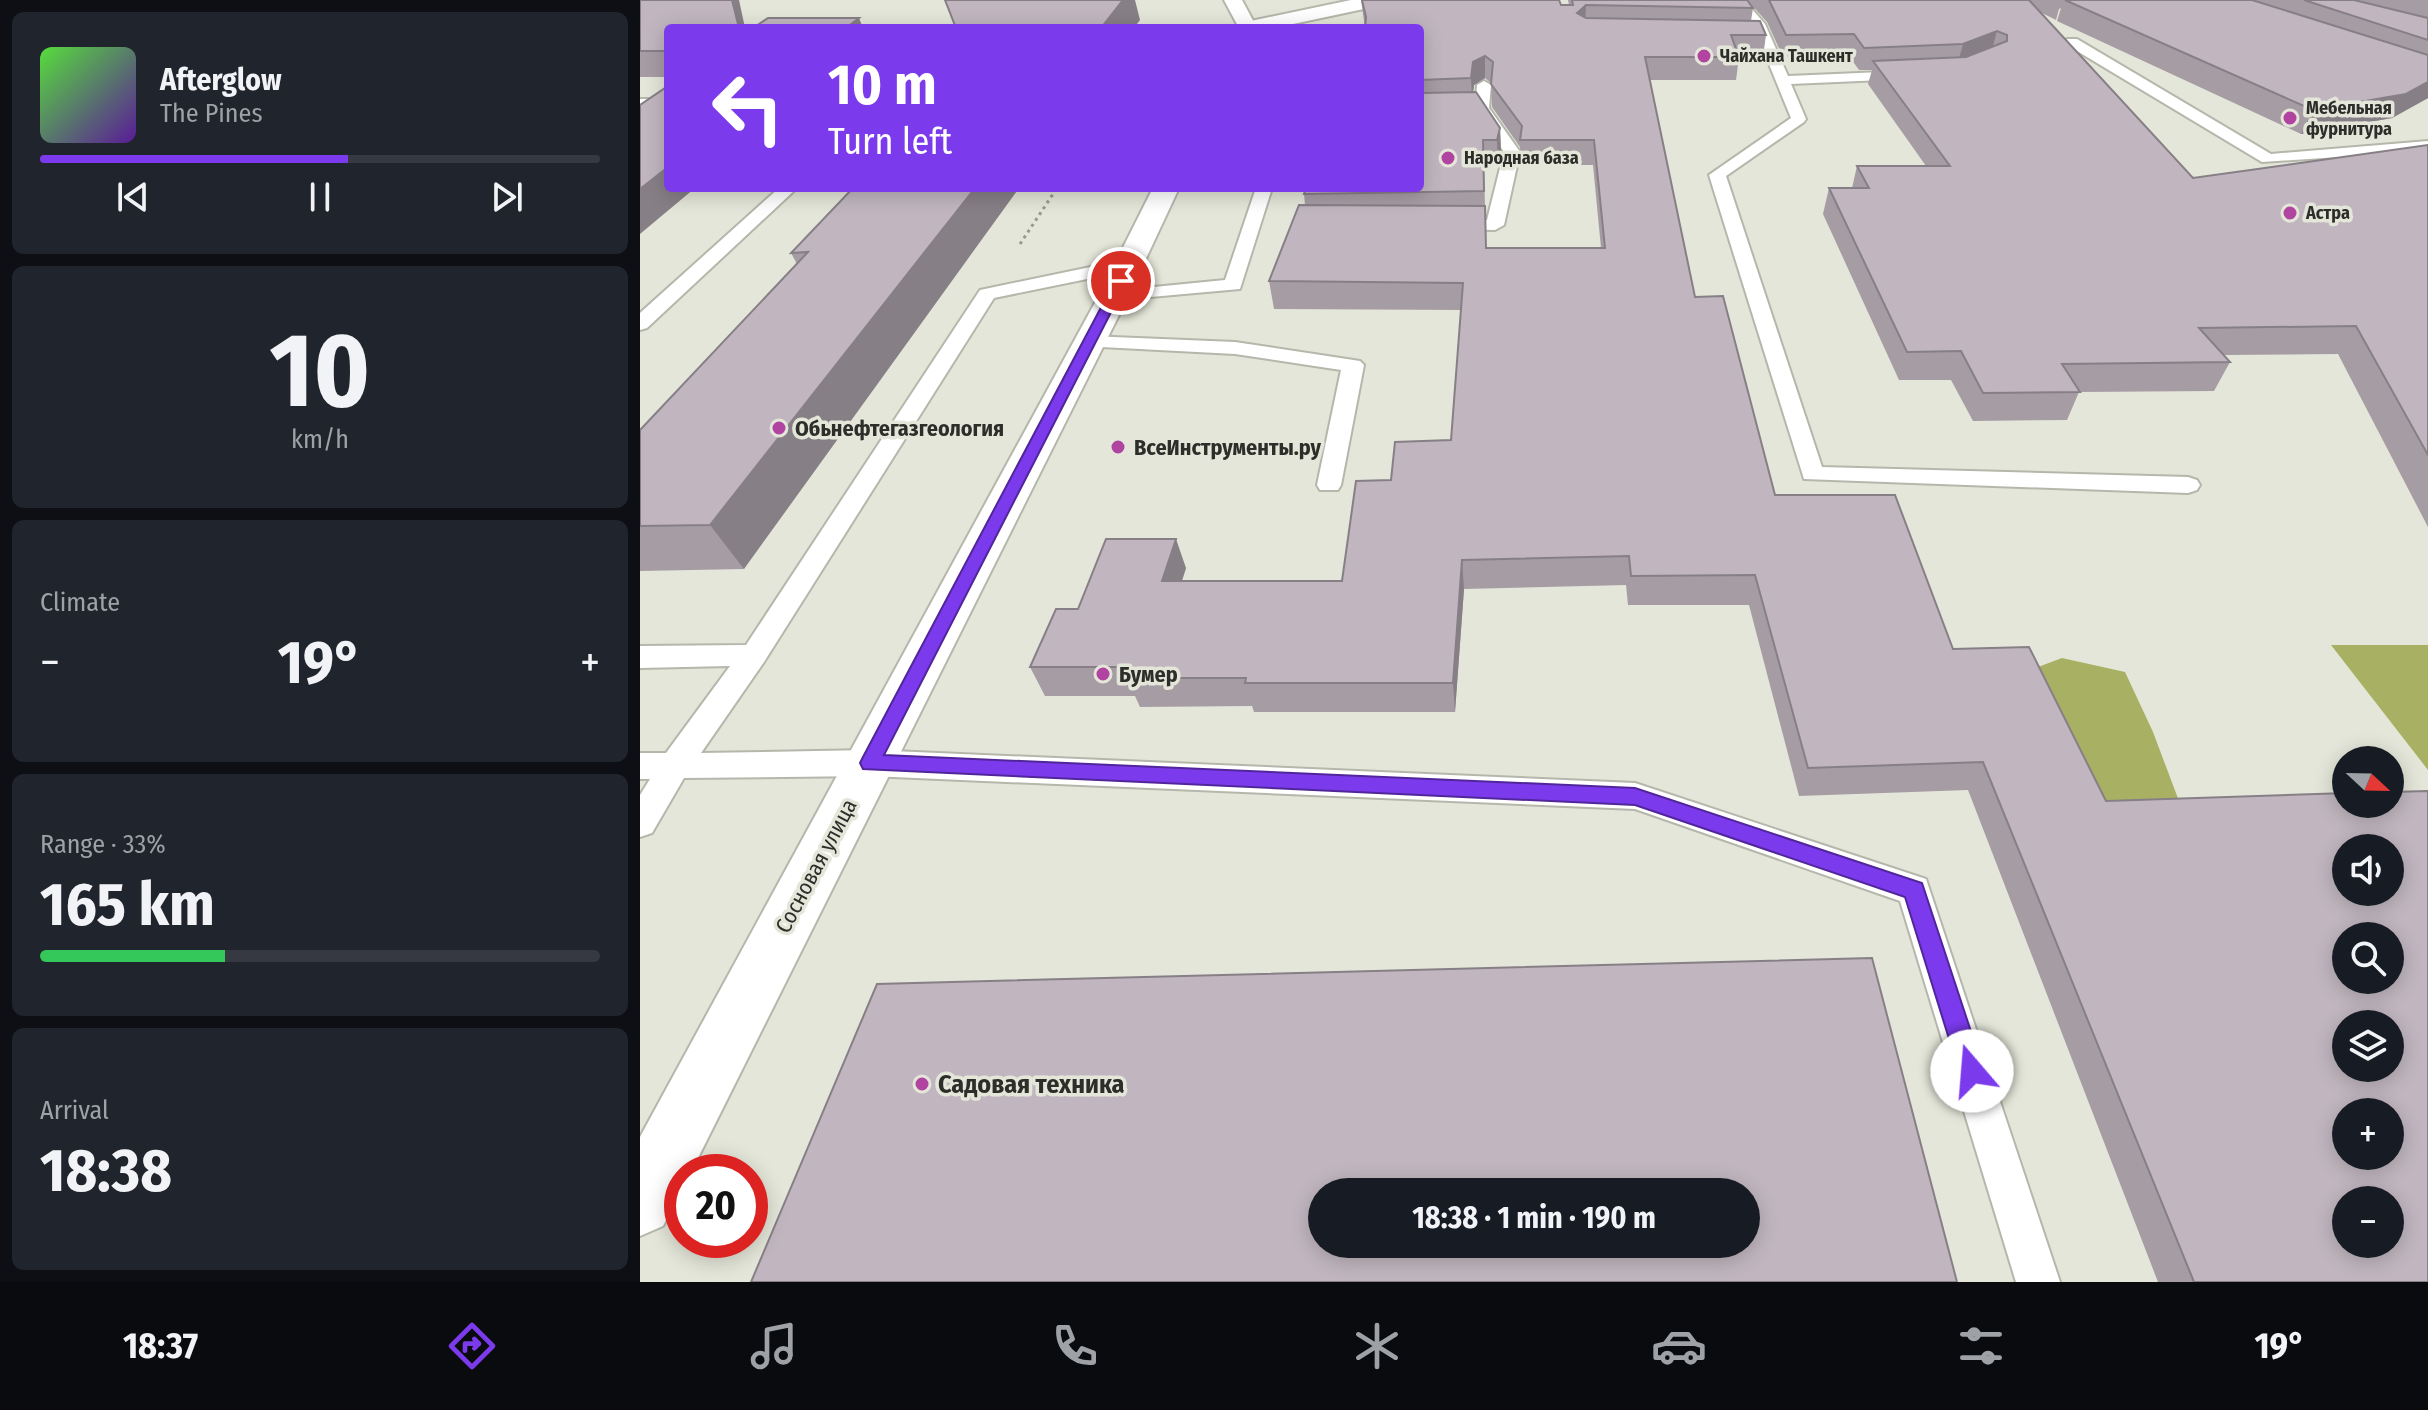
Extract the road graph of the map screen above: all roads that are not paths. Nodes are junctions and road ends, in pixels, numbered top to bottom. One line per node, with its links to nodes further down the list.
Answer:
1 (1233, 0): 4 (main road)
2 (1378, 0): 5 (main road)
3 (1738, 0): 8 (lane)
4 (1245, 24)
5 (1262, 24)
6 (2072, 42): 12 (lane)
7 (1916, 75): 8 (lane)
8 (1783, 80): 22 (lane)
9 (1484, 85): 16 (lane)
10 (640, 103): 11 (lane)
11 (664, 103)
12 (2428, 146)
13 (785, 192): 19 (lane)
14 (1164, 192): 17 (main road, Сосновая улица)
15 (1263, 192): 18 (lane)
16 (1434, 225)
17 (1129, 265): 18 (main road, Сосновая улица); 23 (lane)
18 (1113, 297): 20 (main road, Сосновая улица)
19 (642, 321)
20 (1089, 342): 21 (lane); 25 (main road, Сосновая улица)
21 (1329, 485)
22 (2188, 485)
23 (754, 655): 24 (lane); 26 (lane)
24 (640, 657)
25 (870, 763): 26 (lane); 29 (main road, Сосновая улица); 30 (lane)
26 (675, 765): 27 (lane); 28 (lane)
27 (640, 766)
28 (640, 823)
29 (648, 1172)
30 (2038, 1282)

